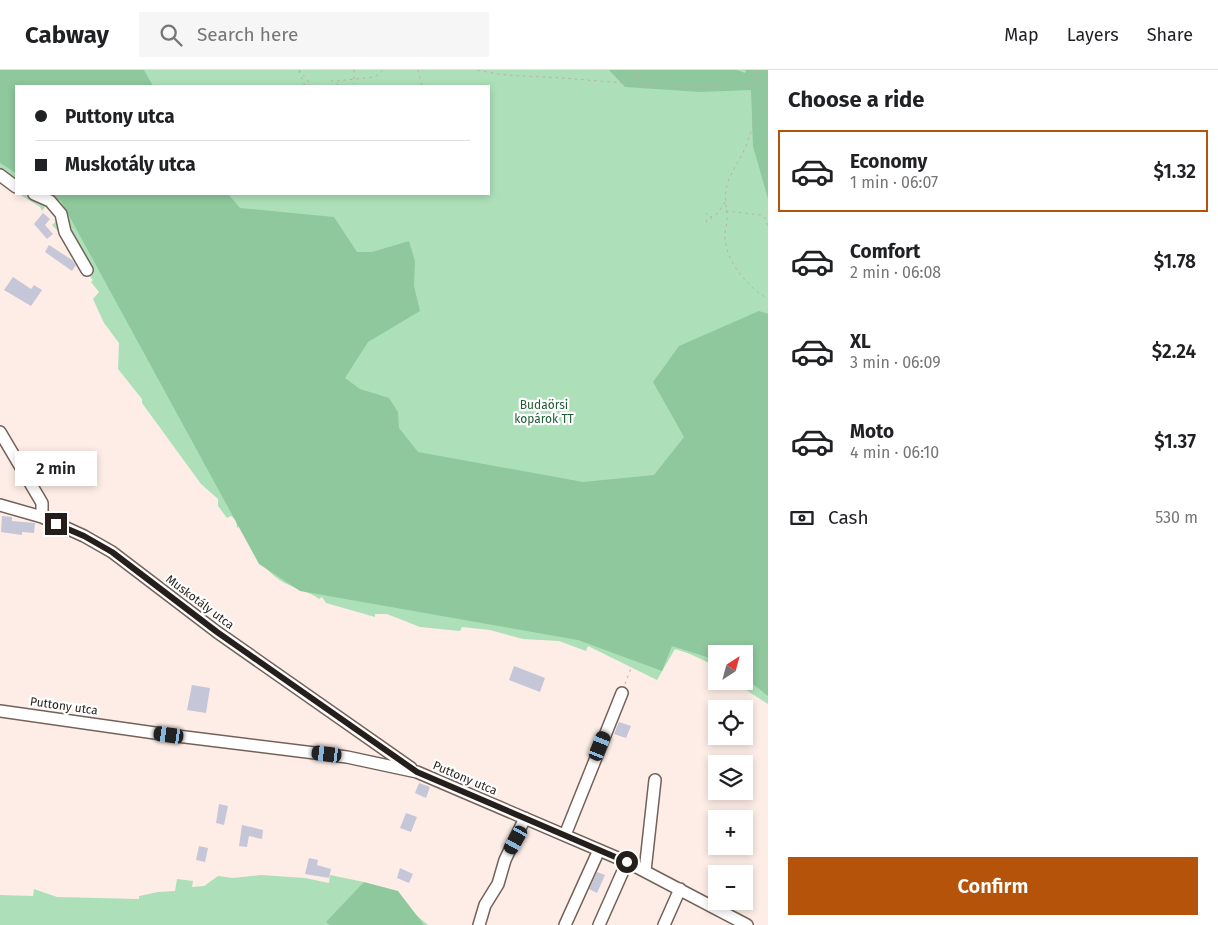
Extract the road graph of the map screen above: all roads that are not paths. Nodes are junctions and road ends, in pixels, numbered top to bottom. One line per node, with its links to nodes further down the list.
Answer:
1 (0, 175): 2 (street)
2 (15, 185)
3 (36, 195): 4 (street)
4 (86, 270)
5 (0, 432): 7 (street)
6 (0, 505): 7 (street, Muskotály utca)
7 (42, 517): 10 (street, Muskotály utca)
8 (622, 693): 13 (street)
9 (0, 711): 10 (street, Puttony utca)
10 (417, 772): 12 (street, Puttony utca)
11 (655, 780): 16 (street)
12 (525, 818): 13 (street, Puttony utca); 18 (street)
13 (565, 835): 14 (street, Puttony utca)
14 (599, 850): 15 (street, Puttony utca); 19 (street)
15 (627, 862): 16 (street, Puttony utca); 20 (street)
16 (645, 871): 17 (street, Puttony utca)
17 (680, 889): 21 (street); 22 (street, Puttony utca)
18 (479, 925)
19 (565, 925)
20 (599, 925)
21 (664, 925)
22 (747, 925)

